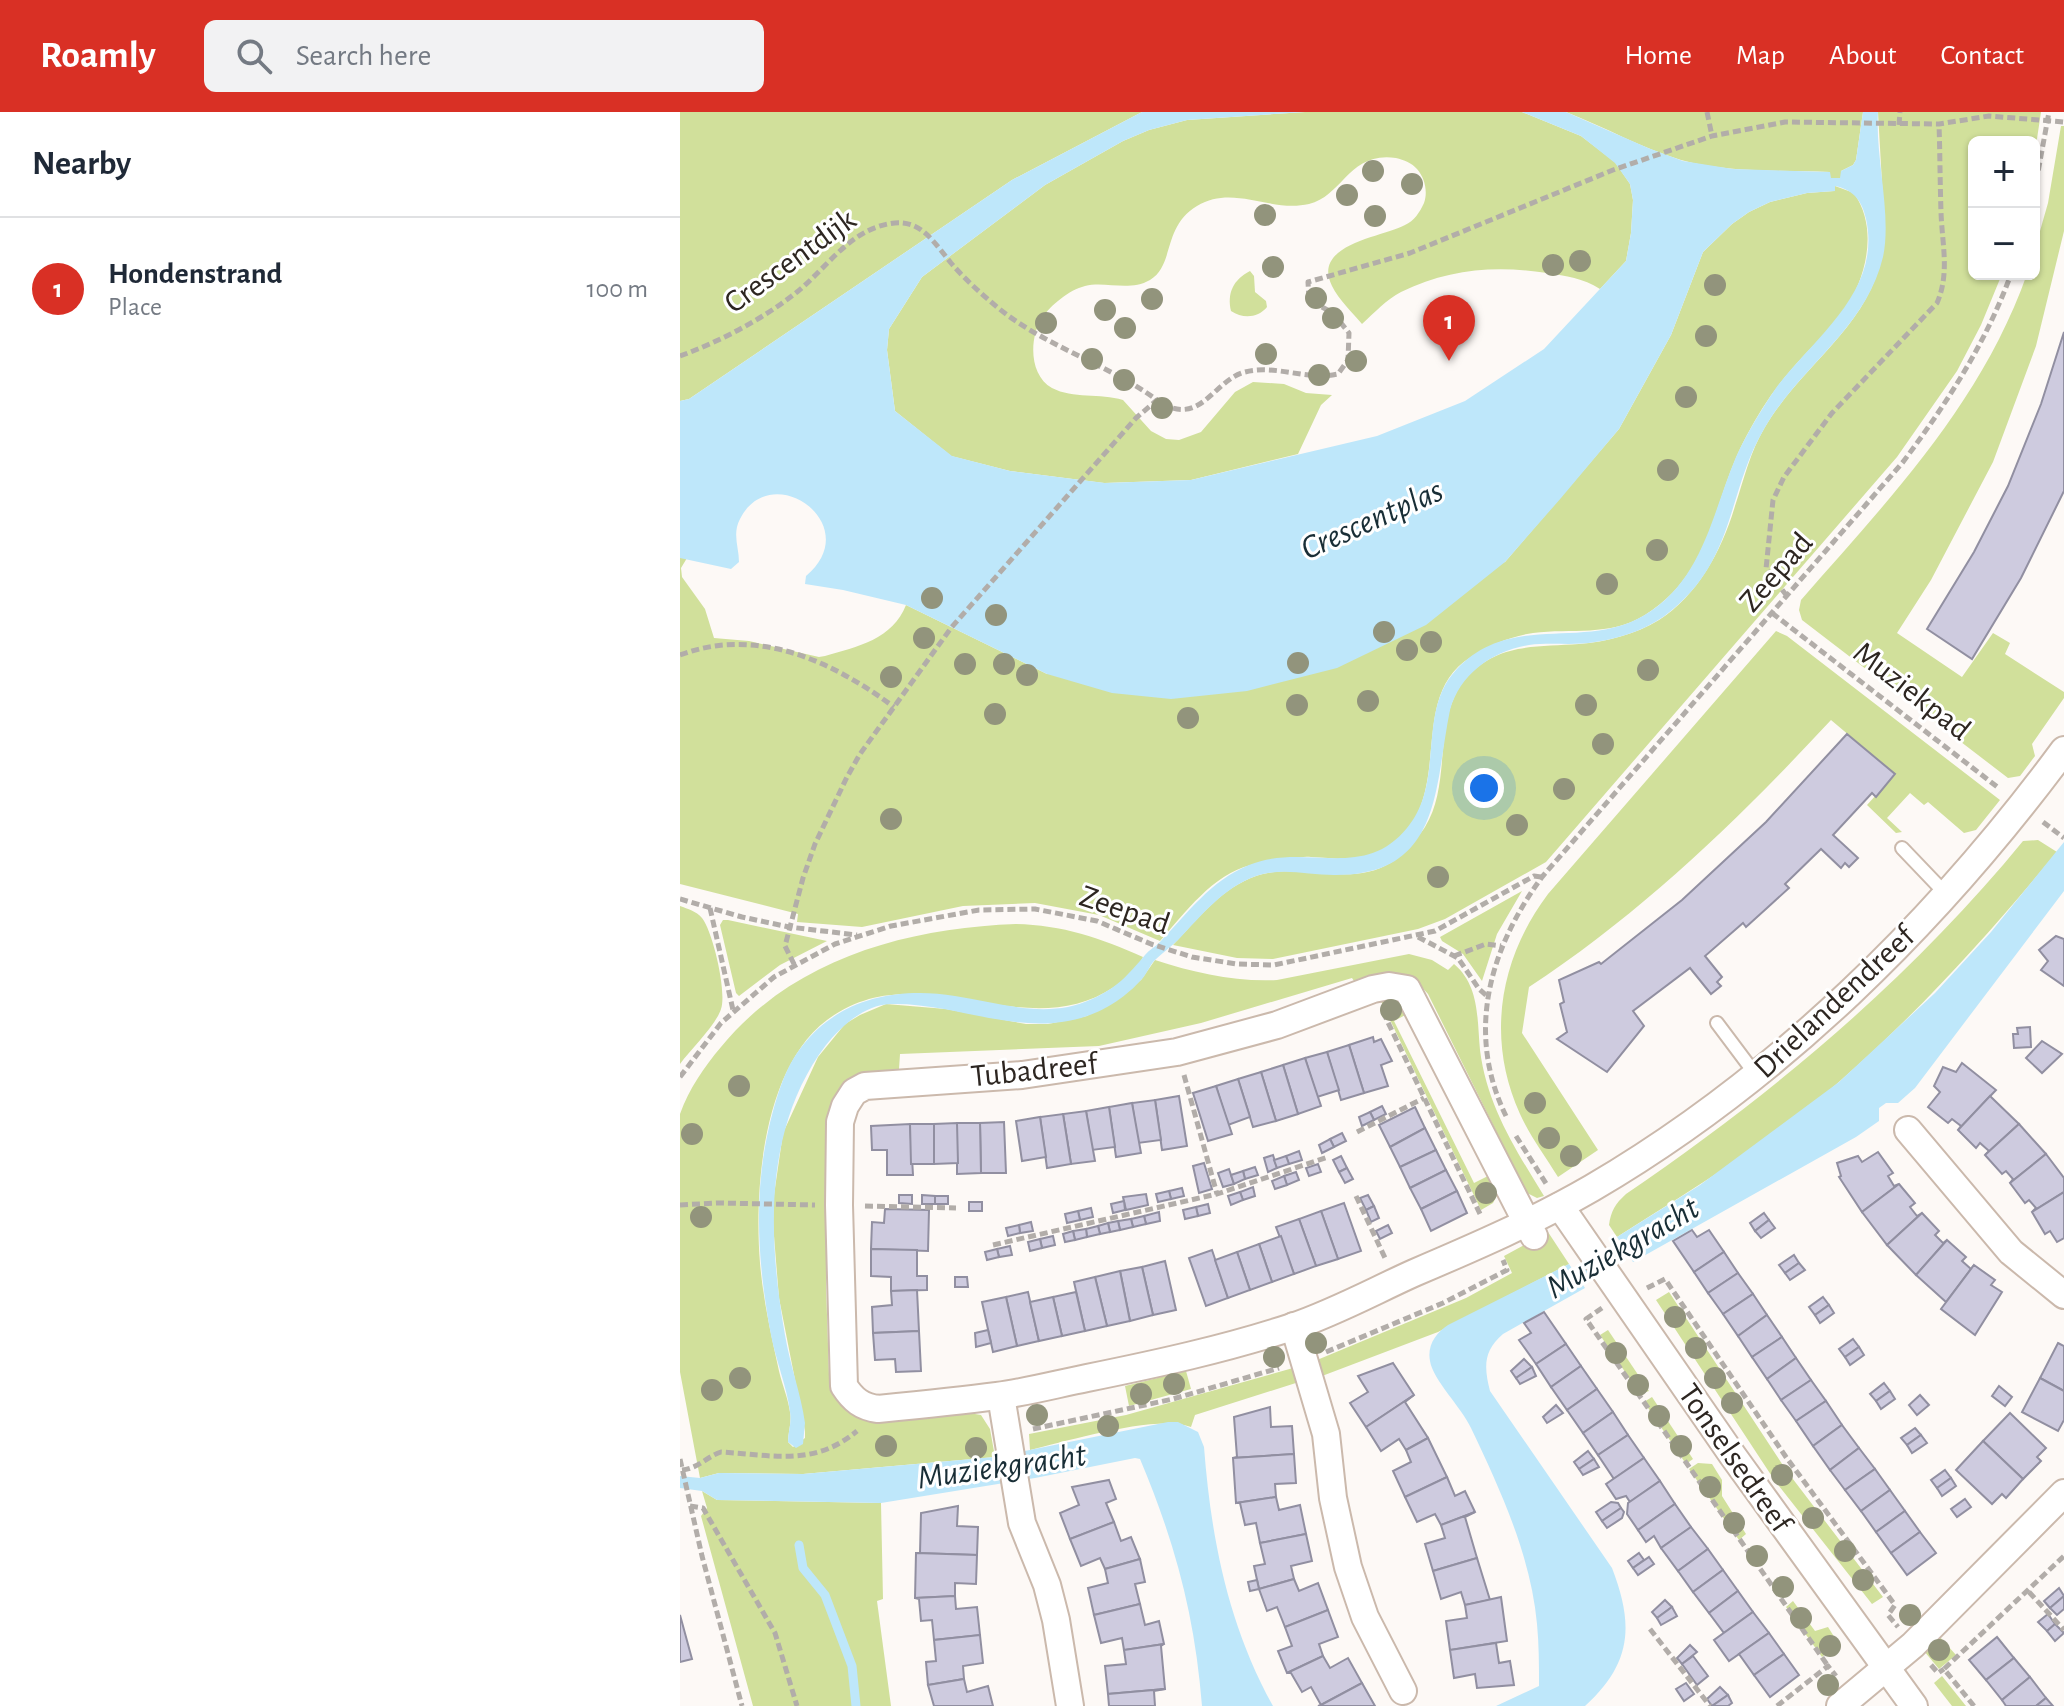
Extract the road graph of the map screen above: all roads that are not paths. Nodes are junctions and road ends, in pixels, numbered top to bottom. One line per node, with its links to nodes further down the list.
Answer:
1 (2064, 750): 3 (street, Drielandendreef)
2 (1902, 848): 3 (lane)
3 (1946, 894): 5 (street, Drielandendreef)
4 (1717, 1023): 5 (lane)
5 (1756, 1076): 7 (street, Drielandendreef)
6 (1908, 1130): 9 (street)
7 (1560, 1206): 8 (street); 13 (street, Tonselsedreef)
8 (1530, 1230): 10 (street); 11 (street, Tubadreef)
9 (2064, 1295)
10 (1294, 1326): 11 (street); 14 (street)
11 (1001, 1396): 16 (street)
12 (2064, 1493): 13 (street)
13 (1886, 1670): 15 (street); 17 (street, Tonselsedreef)
14 (1403, 1691)
15 (1846, 1702)
16 (1070, 1706)
17 (1914, 1706)

